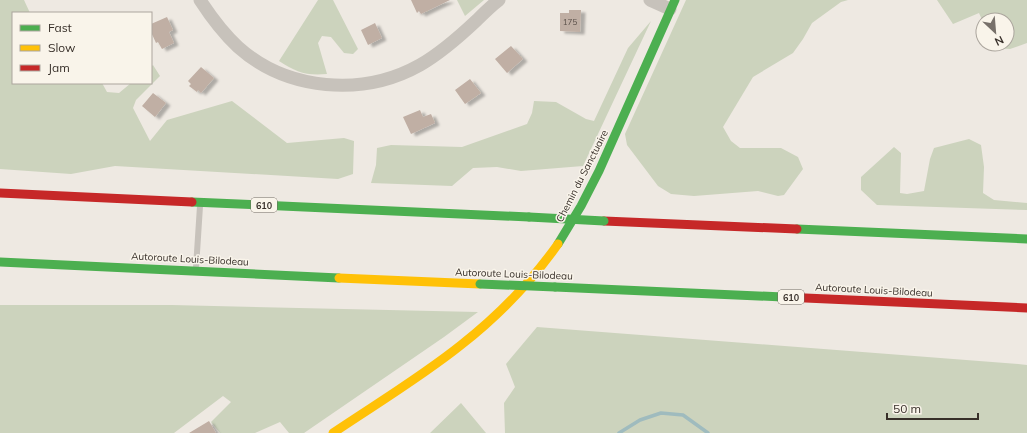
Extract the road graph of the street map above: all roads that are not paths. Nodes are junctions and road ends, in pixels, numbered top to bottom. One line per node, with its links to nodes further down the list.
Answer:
1 (200, 0): 2 (street)
2 (499, 0)
3 (650, 0): 4 (street)
4 (673, 4): 11 (main road, Chemin du Sanctuaire)
5 (0, 193): 6 (main road, 610)
6 (200, 202): 7 (main road, 610, bridge); 9 (lane)
7 (1027, 239)
8 (0, 262): 9 (main road, Autoroute Louis-Bilodeau / 610)
9 (196, 271): 10 (main road, Autoroute Louis-Bilodeau / 610, bridge)
10 (1027, 308)
11 (333, 433)

